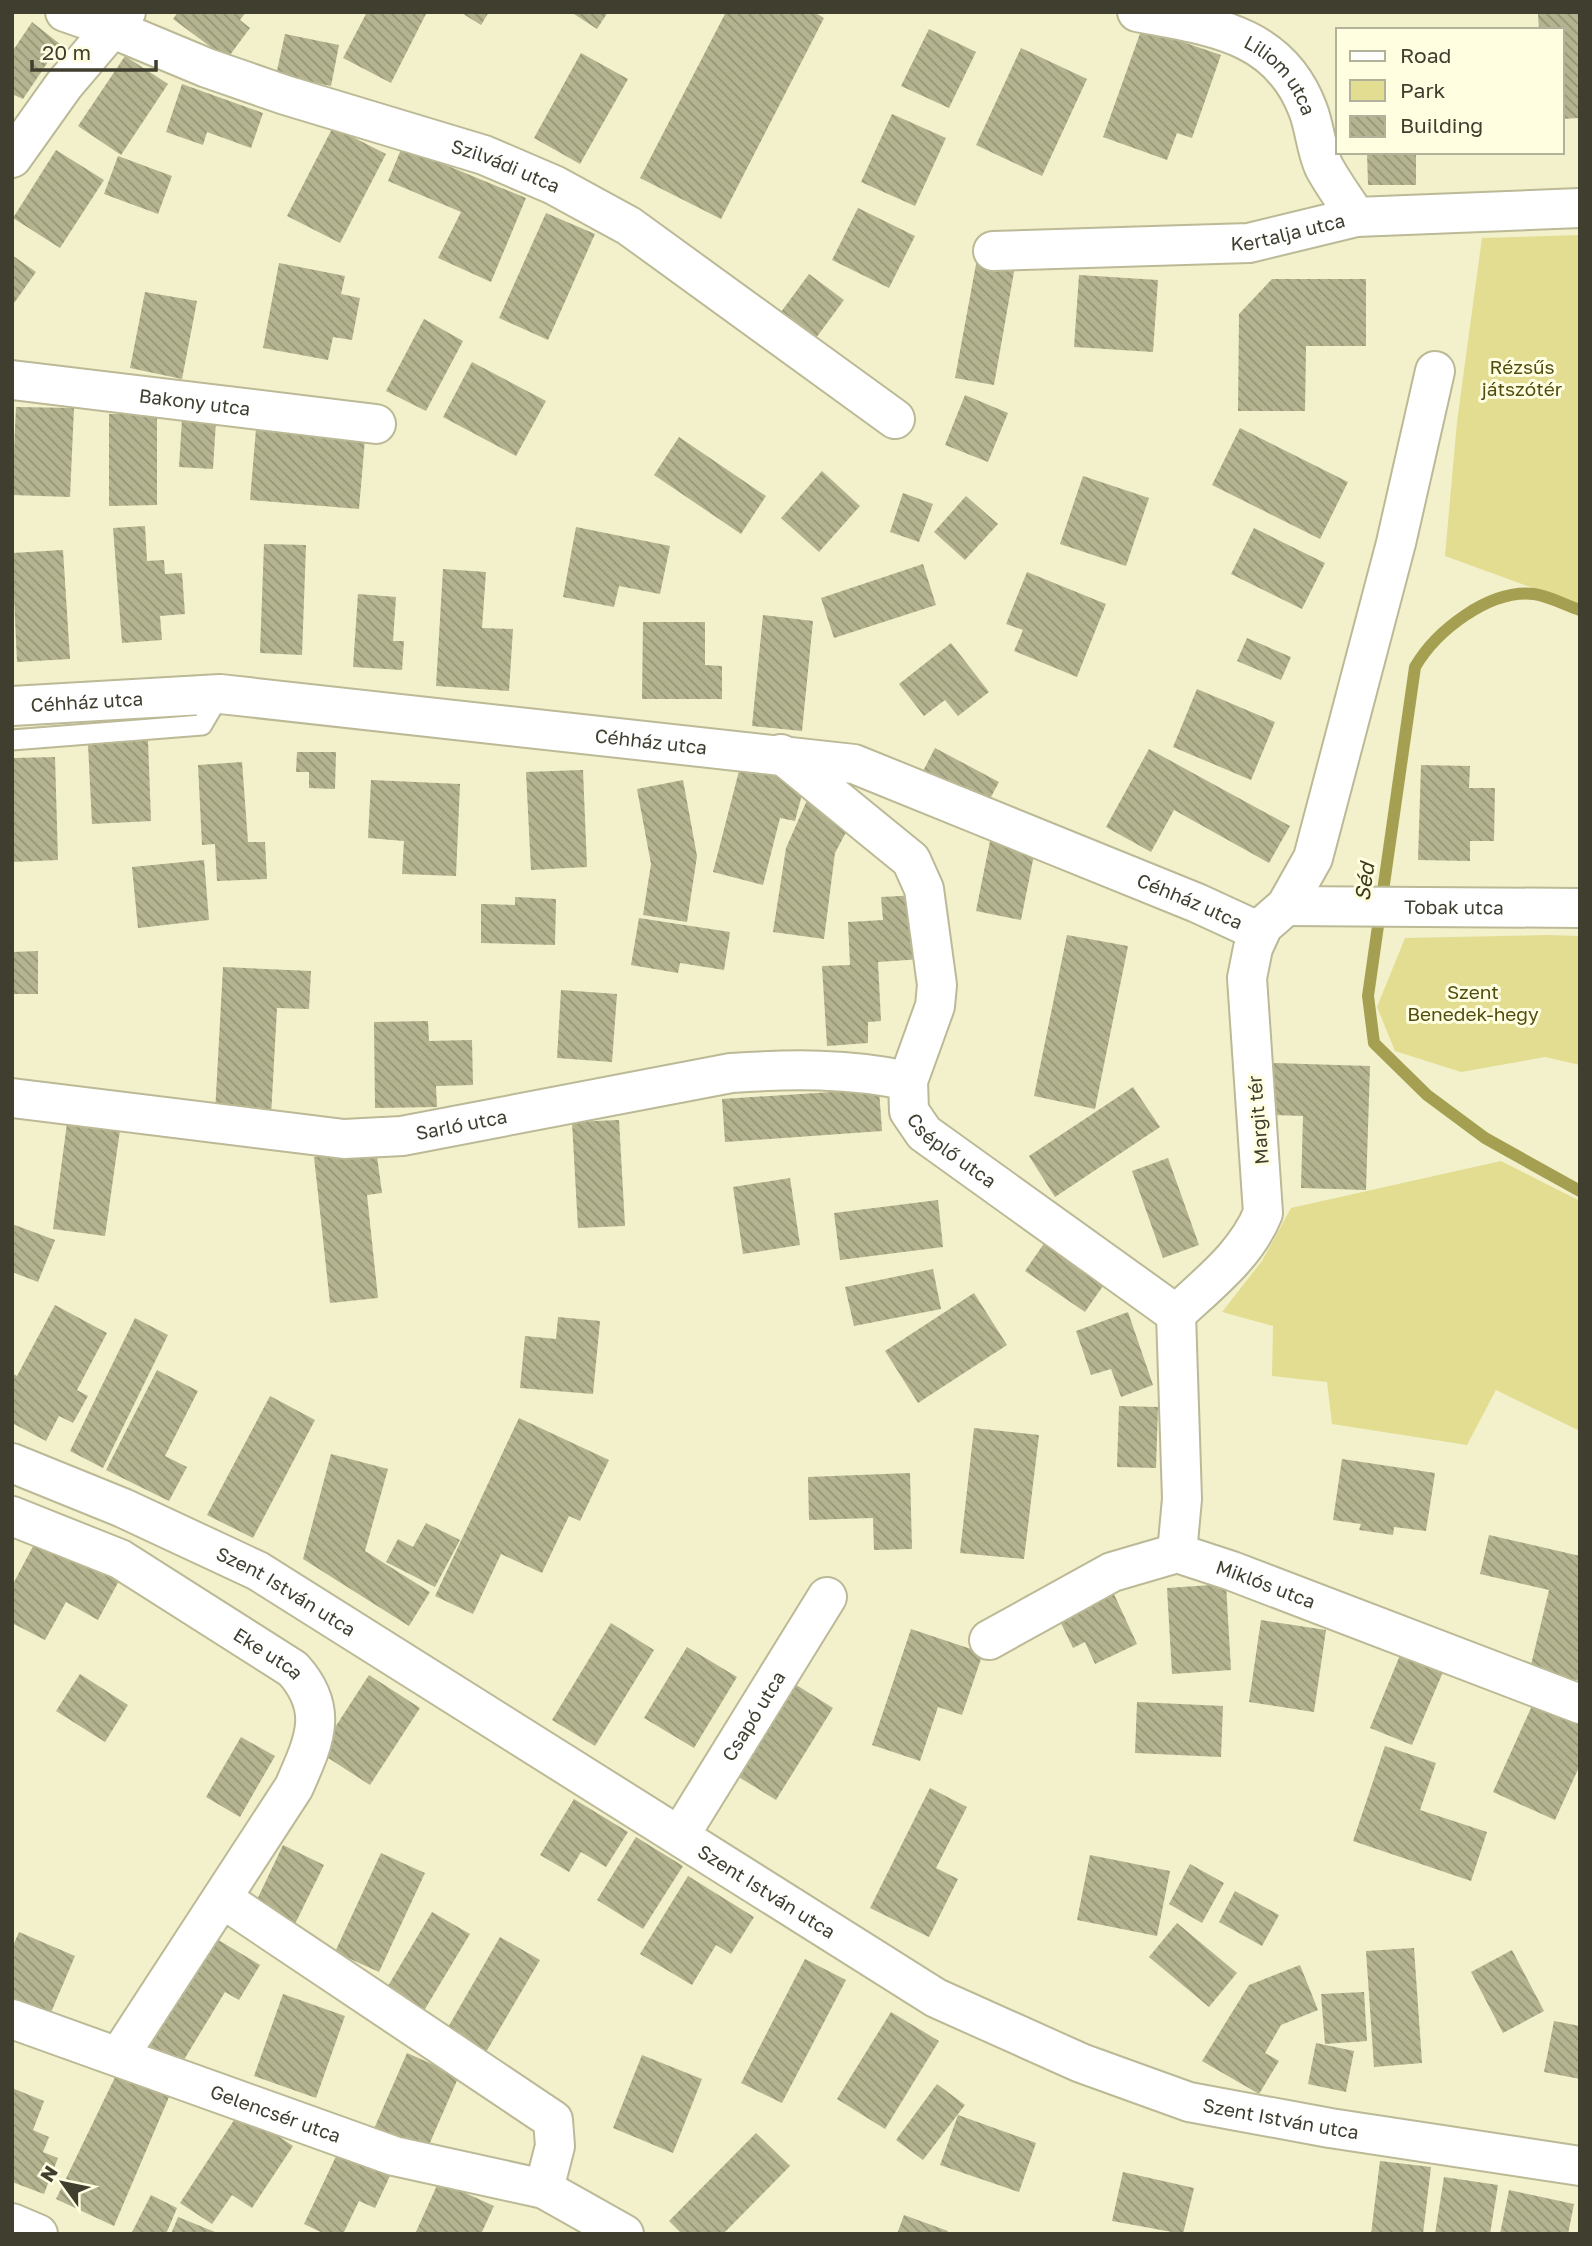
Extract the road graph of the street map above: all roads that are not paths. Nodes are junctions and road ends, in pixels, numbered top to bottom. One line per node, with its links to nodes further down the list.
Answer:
1 (65, 12): 3 (street, Szilvádi utca)
2 (1138, 12): 6 (street, Liliom utca)
3 (119, 20): 4 (street); 10 (street, Szilvádi utca)
4 (12, 158)
5 (1580, 208): 6 (street, Kertalja utca)
6 (1356, 217): 7 (street, Kertalja utca)
7 (993, 251)
8 (1435, 371): 17 (street)
9 (12, 380): 11 (street, Bakony utca)
10 (895, 419)
11 (376, 424)
12 (220, 694): 13 (street, Céhház utca); 14 (lane); 15 (street, Céhház utca)
13 (12, 706)
14 (12, 740)
15 (781, 753): 17 (street, Céhház utca); 18 (street, Cséplő utca)
16 (1580, 908): 17 (street, Tobak utca)
17 (1273, 919): 20 (street, Margit tér)
18 (908, 1081): 19 (street, Sarló utca); 20 (street, Cséplő utca)
19 (12, 1098)
20 (1177, 1314): 23 (street)
21 (12, 1463): 27 (street, Szent István utca)
22 (12, 1516): 28 (street, Eke utca)
23 (1177, 1553): 25 (street); 26 (street, Miklós utca)
24 (827, 1597): 27 (street, Csapó utca)
25 (989, 1640)
26 (1580, 1704)
27 (680, 1835): 31 (street, Szent István utca)
28 (223, 1899): 30 (street, Eke utca); 32 (street)
29 (12, 2019): 30 (street, Gelencsér utca)
30 (119, 2056): 32 (street, Gelencsér utca)
31 (1580, 2166)
32 (544, 2189): 35 (street, Gelencsér utca)
33 (12, 2224): 34 (street)
34 (38, 2234)
35 (624, 2234)

